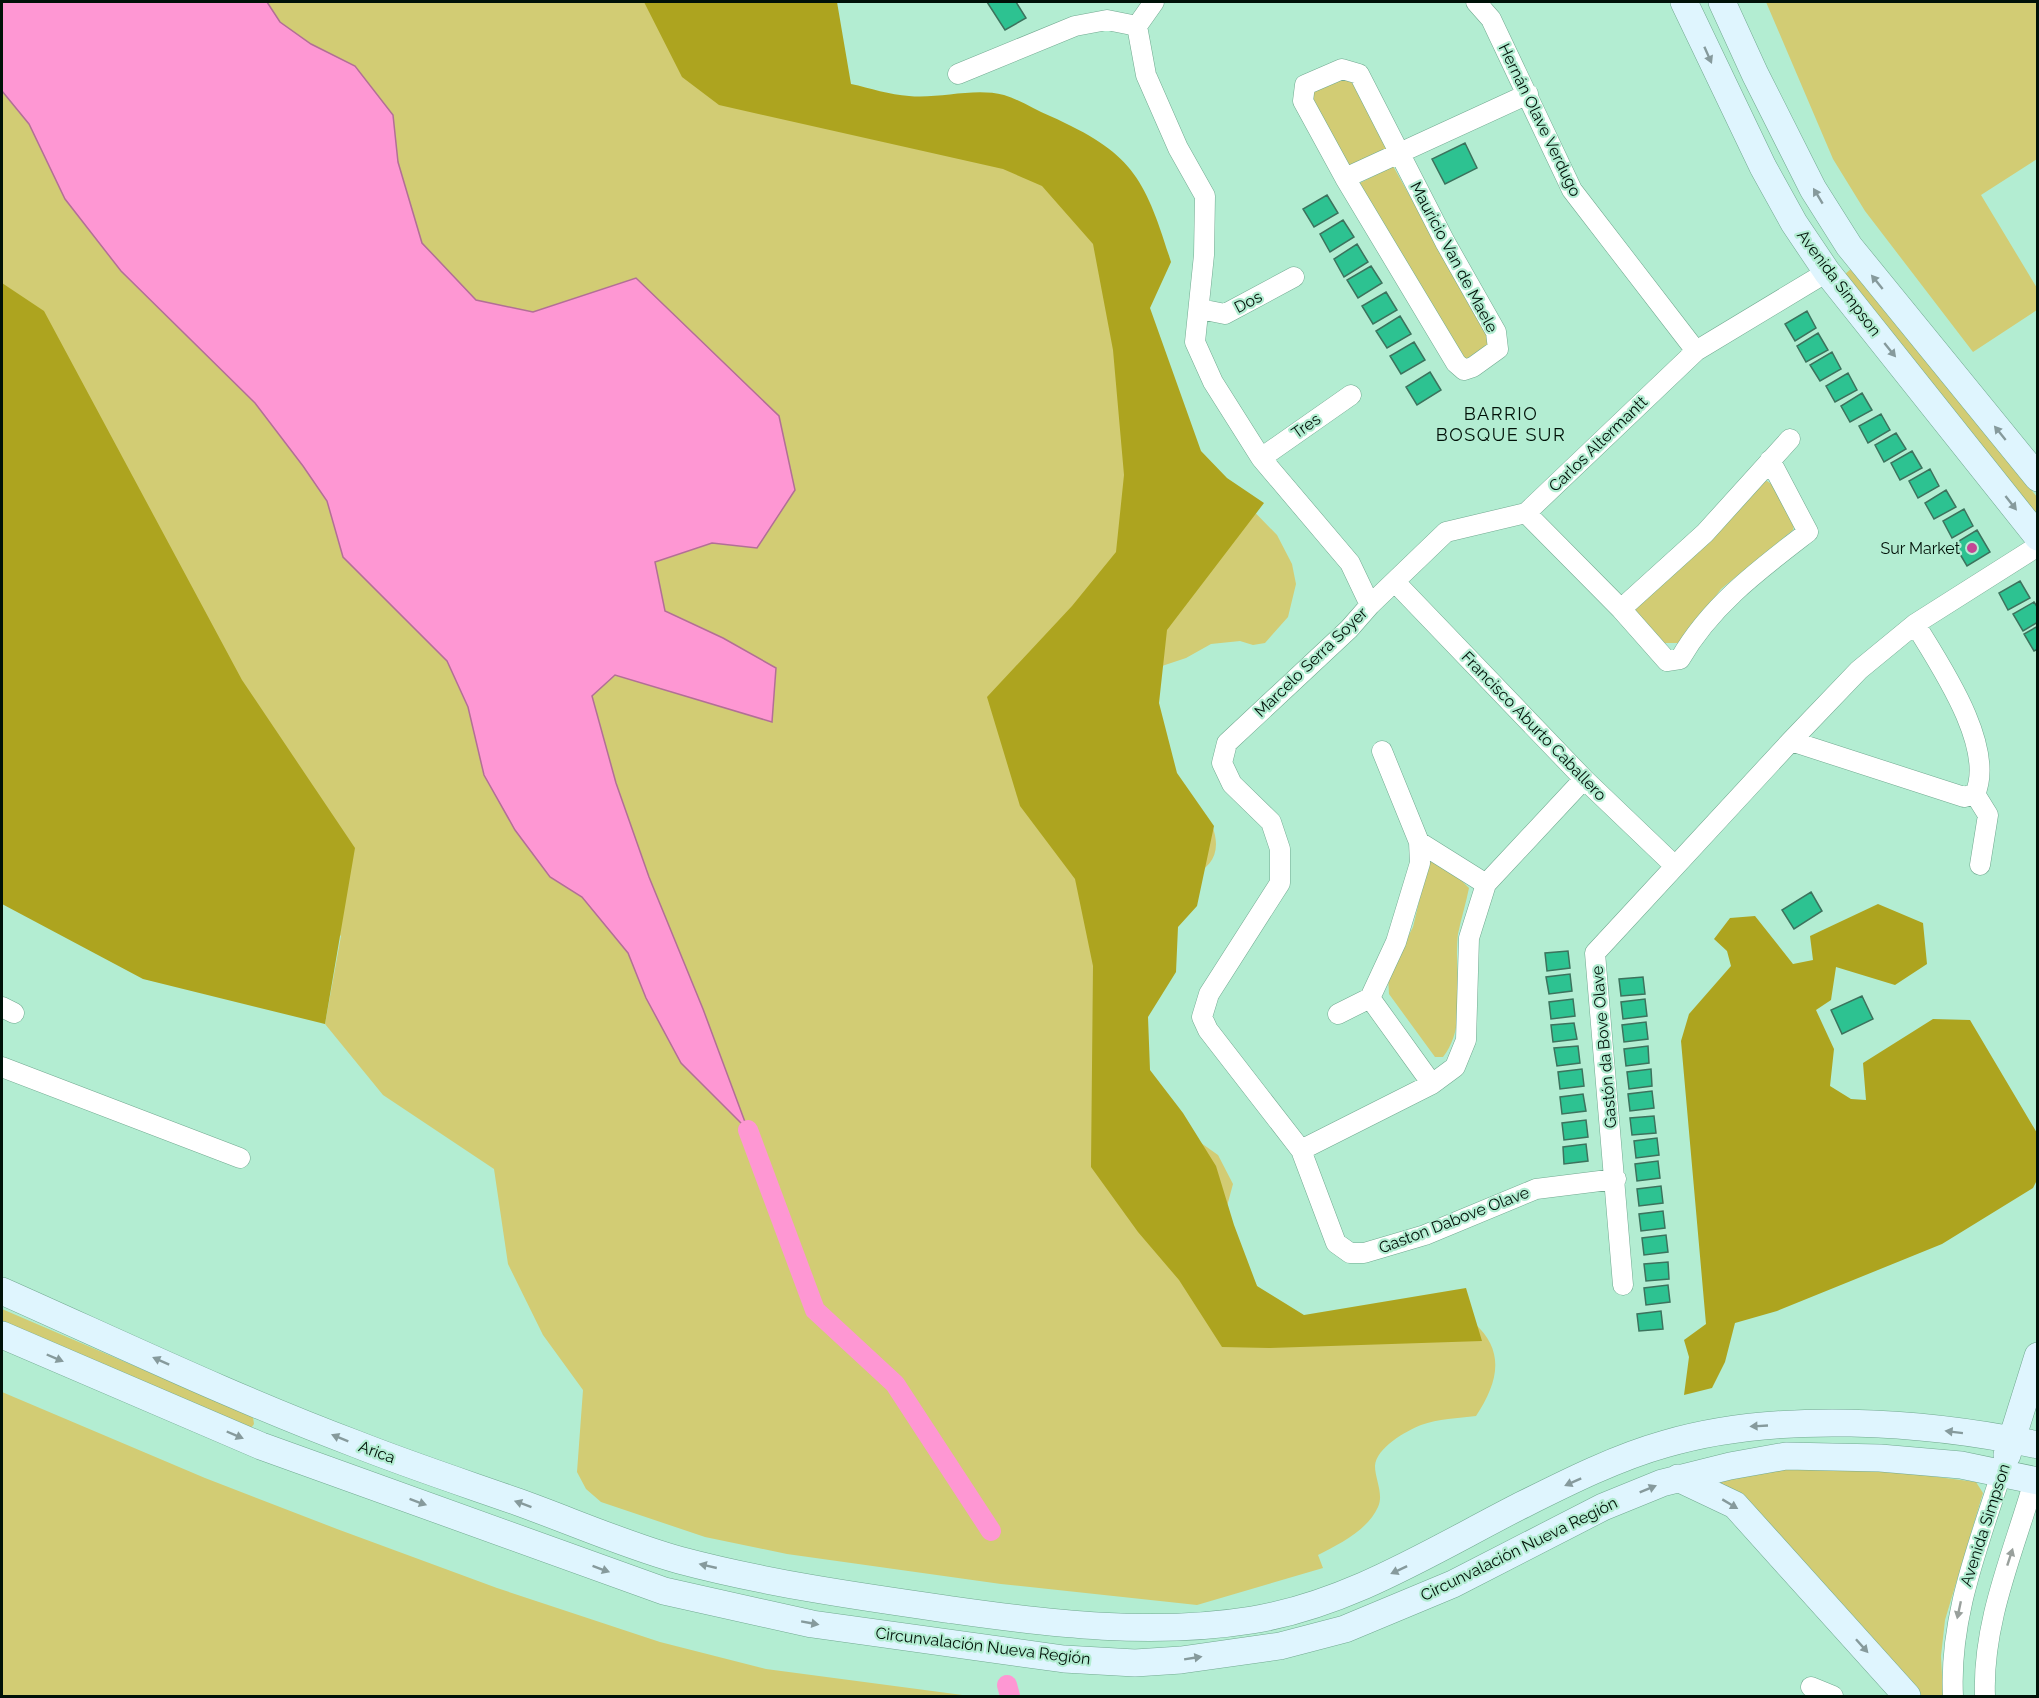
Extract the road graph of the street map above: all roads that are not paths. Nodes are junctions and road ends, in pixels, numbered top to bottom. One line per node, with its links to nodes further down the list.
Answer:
1 (1154, 2): 5 (street)
2 (1476, 2): 7 (street, Hernán Olave Verdugo)
3 (1684, 2): 11 (main road, Avenida Simpson, one-way to 11)
4 (1722, 2): 10 (main road, Avenida Simpson, one-way to 4)
5 (1137, 26): 6 (street); 13 (street, Marcelo Serra Soyer)
6 (958, 74)
7 (1528, 94): 8 (street); 14 (street, Hernán Olave Verdugo)
8 (1401, 152): 9 (street); 9 (street, Mauricio Van de Maele); 9 (street, Mauricio Van de Maele)
9 (1345, 178)
10 (1849, 246): 11 (main road); 19 (main road, Avenida Simpson, one-way to 10)
11 (1827, 272): 14 (street, Carlos Altermantt); 21 (main road, Avenida Simpson, one-way to 21)
12 (1294, 277): 13 (street, Dos)
13 (1200, 309): 17 (street, Marcelo Serra Soyer)
14 (1696, 351): 20 (street, Carlos Altermantt)
15 (1351, 395): 17 (street, Tres)
16 (1790, 439): 18 (street)
17 (1261, 458): 24 (street, Marcelo Serra Soyer)
18 (1770, 460): 25 (street); 25 (street)
19 (2037, 478)
20 (1526, 513): 23 (street); 25 (street)
21 (2037, 537)
22 (2037, 546): 26 (street, Gastón da Bove Olave)
23 (1396, 582): 24 (street); 29 (street, Francisco Aburto Caballero)
24 (1370, 605): 39 (street, Marcelo Serra Soyer)
25 (1621, 609)
26 (1915, 624): 27 (street, Gastón da Bove Olave); 30 (street)
27 (1791, 741): 30 (street); 33 (street, Gastón da Bove Olave)
28 (1382, 751): 31 (street)
29 (1584, 779): 33 (street, Francisco Aburto Caballero); 34 (street)
30 (1975, 794): 32 (street)
31 (1419, 842): 34 (street); 35 (street)
32 (1980, 865)
33 (1675, 866): 41 (street, Gastón da Bove Olave)
34 (1486, 884): 38 (street)
35 (1370, 998): 36 (street); 38 (street)
36 (1338, 1014)
37 (2, 1067): 40 (street)
38 (1432, 1084): 39 (street)
39 (1301, 1150): 42 (street, Marcelo Serra Soyer)
40 (240, 1158)
41 (1616, 1179): 42 (street, Gaston Dabove Olave); 43 (street, Gastón da Bove Olave)
42 (1364, 1253)
43 (1623, 1285)
44 (2, 1291): 51 (main road, Arica, one-way to 44)
45 (2, 1335): 52 (main road, Arica, one-way to 52)
46 (2037, 1356): 47 (main road, Avenida Simpson)
47 (2025, 1442): 48 (main road, Avenida Simpson); 51 (main road, Circunvalación Nueva Región, one-way to 51)
48 (2001, 1473): 49 (main road, Circunvalación Nueva Región); 50 (main road, Circunvalación Nueva Región); 56 (street, Avenida Simpson, one-way to 56)
49 (2036, 1477): 57 (street, Avenida Simpson, one-way to 49)
50 (1678, 1478): 52 (main road, Circunvalación Nueva Región, one-way to 50); 55 (main road, one-way to 55)
51 (765, 1579)
52 (752, 1612)
53 (1811, 1687): 54 (street)
54 (1833, 1696)
55 (1907, 1696)
56 (1953, 1696)
57 (1985, 1696)

